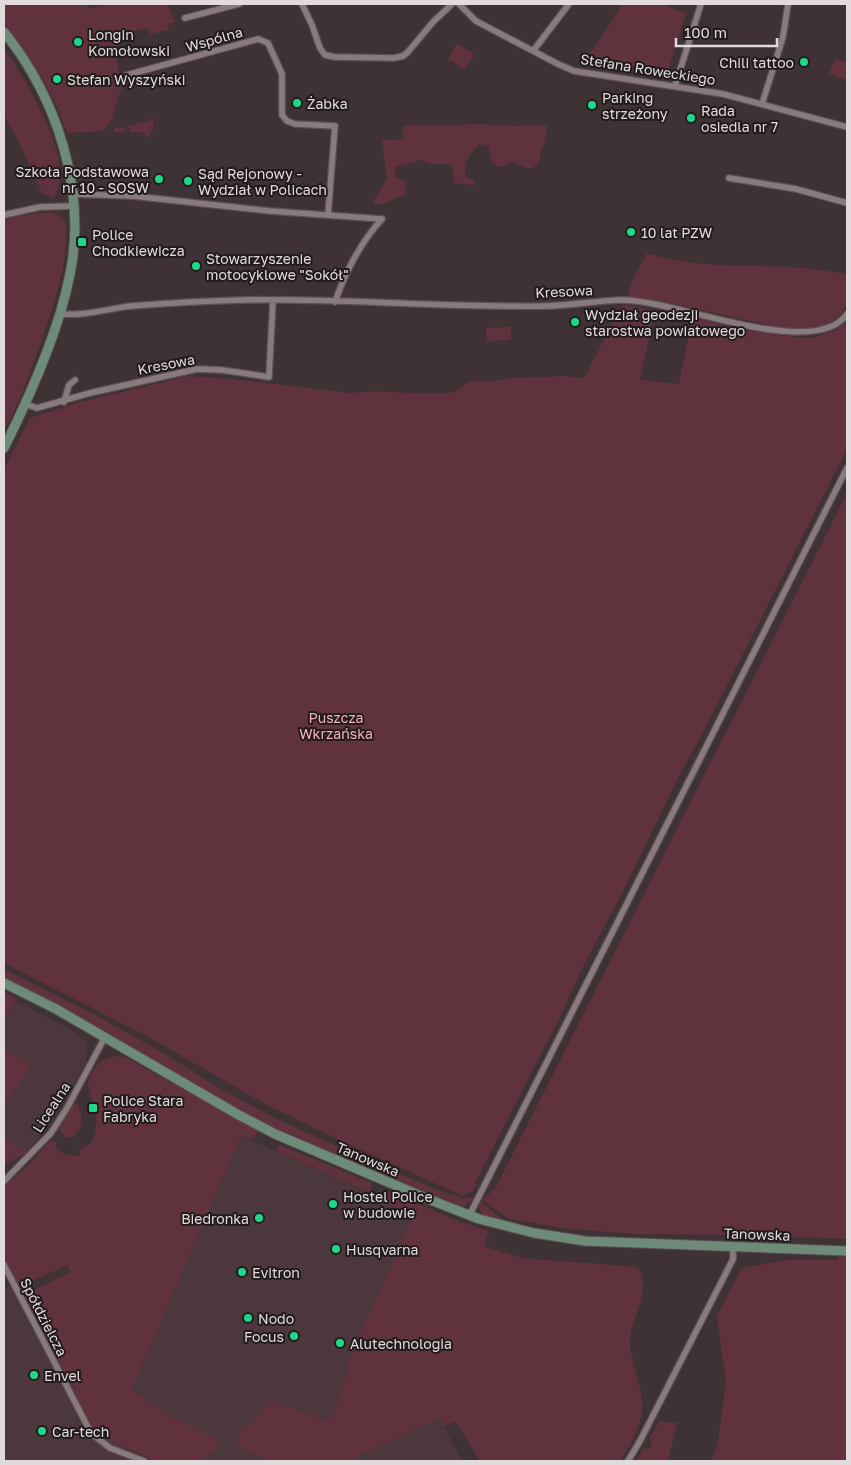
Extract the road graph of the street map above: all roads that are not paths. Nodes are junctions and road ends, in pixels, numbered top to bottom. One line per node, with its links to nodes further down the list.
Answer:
1 (239, 4): 8 (street)
2 (302, 4): 3 (street)
3 (452, 4)
4 (459, 4): 10 (street, Stefana Roweckiego)
5 (569, 4): 10 (street)
6 (701, 4): 12 (street)
7 (788, 4): 13 (street)
8 (185, 18)
9 (4, 32): 16 (main road)
10 (532, 50): 12 (street, Stefana Roweckiego)
11 (126, 76): 20 (street, Wspólna)
12 (674, 86): 13 (street, Stefana Roweckiego)
13 (762, 104): 14 (street, Stefana Roweckiego)
14 (847, 127)
15 (729, 178): 17 (street)
16 (73, 194): 18 (main road); 20 (street)
17 (847, 203)
18 (74, 206): 19 (street); 23 (main road)
19 (4, 215)
20 (328, 215): 22 (street)
21 (273, 300): 22 (street, Kresowa); 23 (street, Kresowa); 26 (street, Kresowa)
22 (334, 302): 24 (street, Kresowa)
23 (60, 314): 27 (main road)
24 (847, 314)
25 (75, 380): 26 (street)
26 (64, 402): 27 (street, Kresowa)
27 (25, 404): 28 (main road)
28 (4, 448)
29 (847, 468): 33 (street)
30 (4, 983): 31 (main road, Tanowska)
31 (105, 1037): 32 (street, Licealna); 33 (main road, Tanowska)
32 (4, 1181)
33 (469, 1216): 34 (main road, Tanowska)
34 (733, 1247): 35 (main road, Tanowska); 38 (street)
35 (847, 1251)
36 (4, 1265): 37 (street, Spółdzielcza)
37 (144, 1461)
38 (628, 1461)

